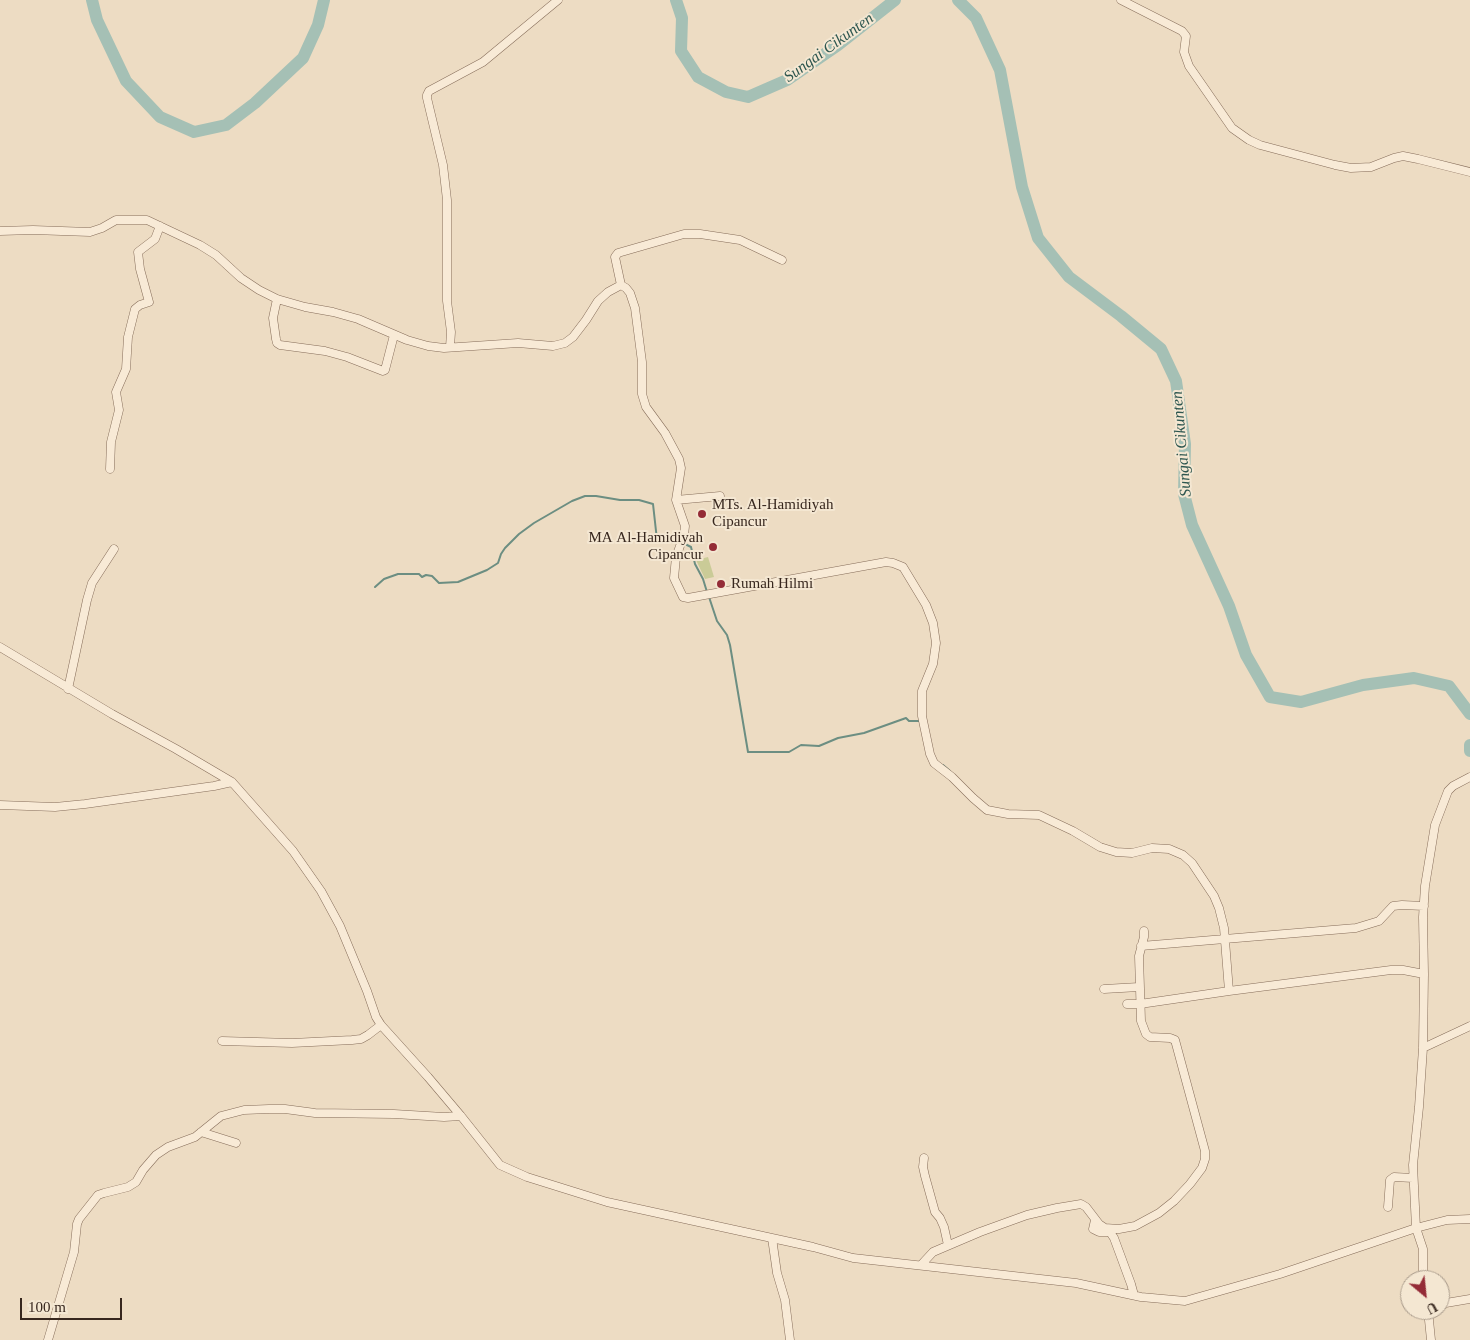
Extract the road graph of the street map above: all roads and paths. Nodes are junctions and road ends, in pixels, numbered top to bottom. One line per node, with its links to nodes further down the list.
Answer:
1 (558, 0): 10 (street)
2 (1121, 0): 3 (street)
3 (1470, 172)
4 (160, 226): 5 (street); 8 (street); 11 (street)
5 (0, 231)
6 (782, 260): 7 (street)
7 (621, 285): 10 (street); 13 (street)
8 (277, 299): 9 (street); 9 (street)
9 (394, 336): 10 (street)
10 (450, 347)
11 (110, 469)
12 (720, 496): 13 (street)
13 (676, 500): 22 (street)
14 (114, 550): 16 (street)
15 (0, 647): 16 (street)
16 (68, 688): 18 (street)
17 (1470, 778): 20 (street)
18 (232, 782): 19 (street); 30 (street)
19 (0, 805)
20 (1424, 906): 22 (street); 24 (street)
21 (1144, 931): 23 (street)
22 (1225, 939): 23 (street); 27 (street)
23 (1141, 946): 25 (street)
24 (1424, 974): 27 (street); 33 (street)
25 (1139, 987): 26 (street); 29 (street)
26 (1104, 989)
27 (1229, 991): 29 (street)
28 (1127, 1004): 29 (street)
29 (1140, 1004): 41 (street)
30 (381, 1025): 32 (street); 34 (street)
31 (1470, 1026): 33 (street)
32 (222, 1041)
33 (1423, 1048): 38 (street)
34 (461, 1116): 35 (street); 43 (street)
35 (201, 1132): 36 (street); 51 (street)
36 (236, 1144)
37 (924, 1158): 44 (street)
38 (1413, 1178): 39 (street); 42 (street)
39 (1388, 1207)
40 (1470, 1219): 42 (street)
41 (1095, 1220): 44 (street); 47 (street)
42 (1416, 1228): 46 (street); 47 (street)
43 (772, 1238): 45 (street); 52 (street)
44 (948, 1245): 45 (street)
45 (921, 1265): 47 (street)
46 (1423, 1270)
47 (1134, 1295)
48 (1470, 1299): 49 (street)
49 (1450, 1302)
50 (1429, 1320): 53 (street)
51 (48, 1340)
52 (790, 1340)
53 (1431, 1340)

